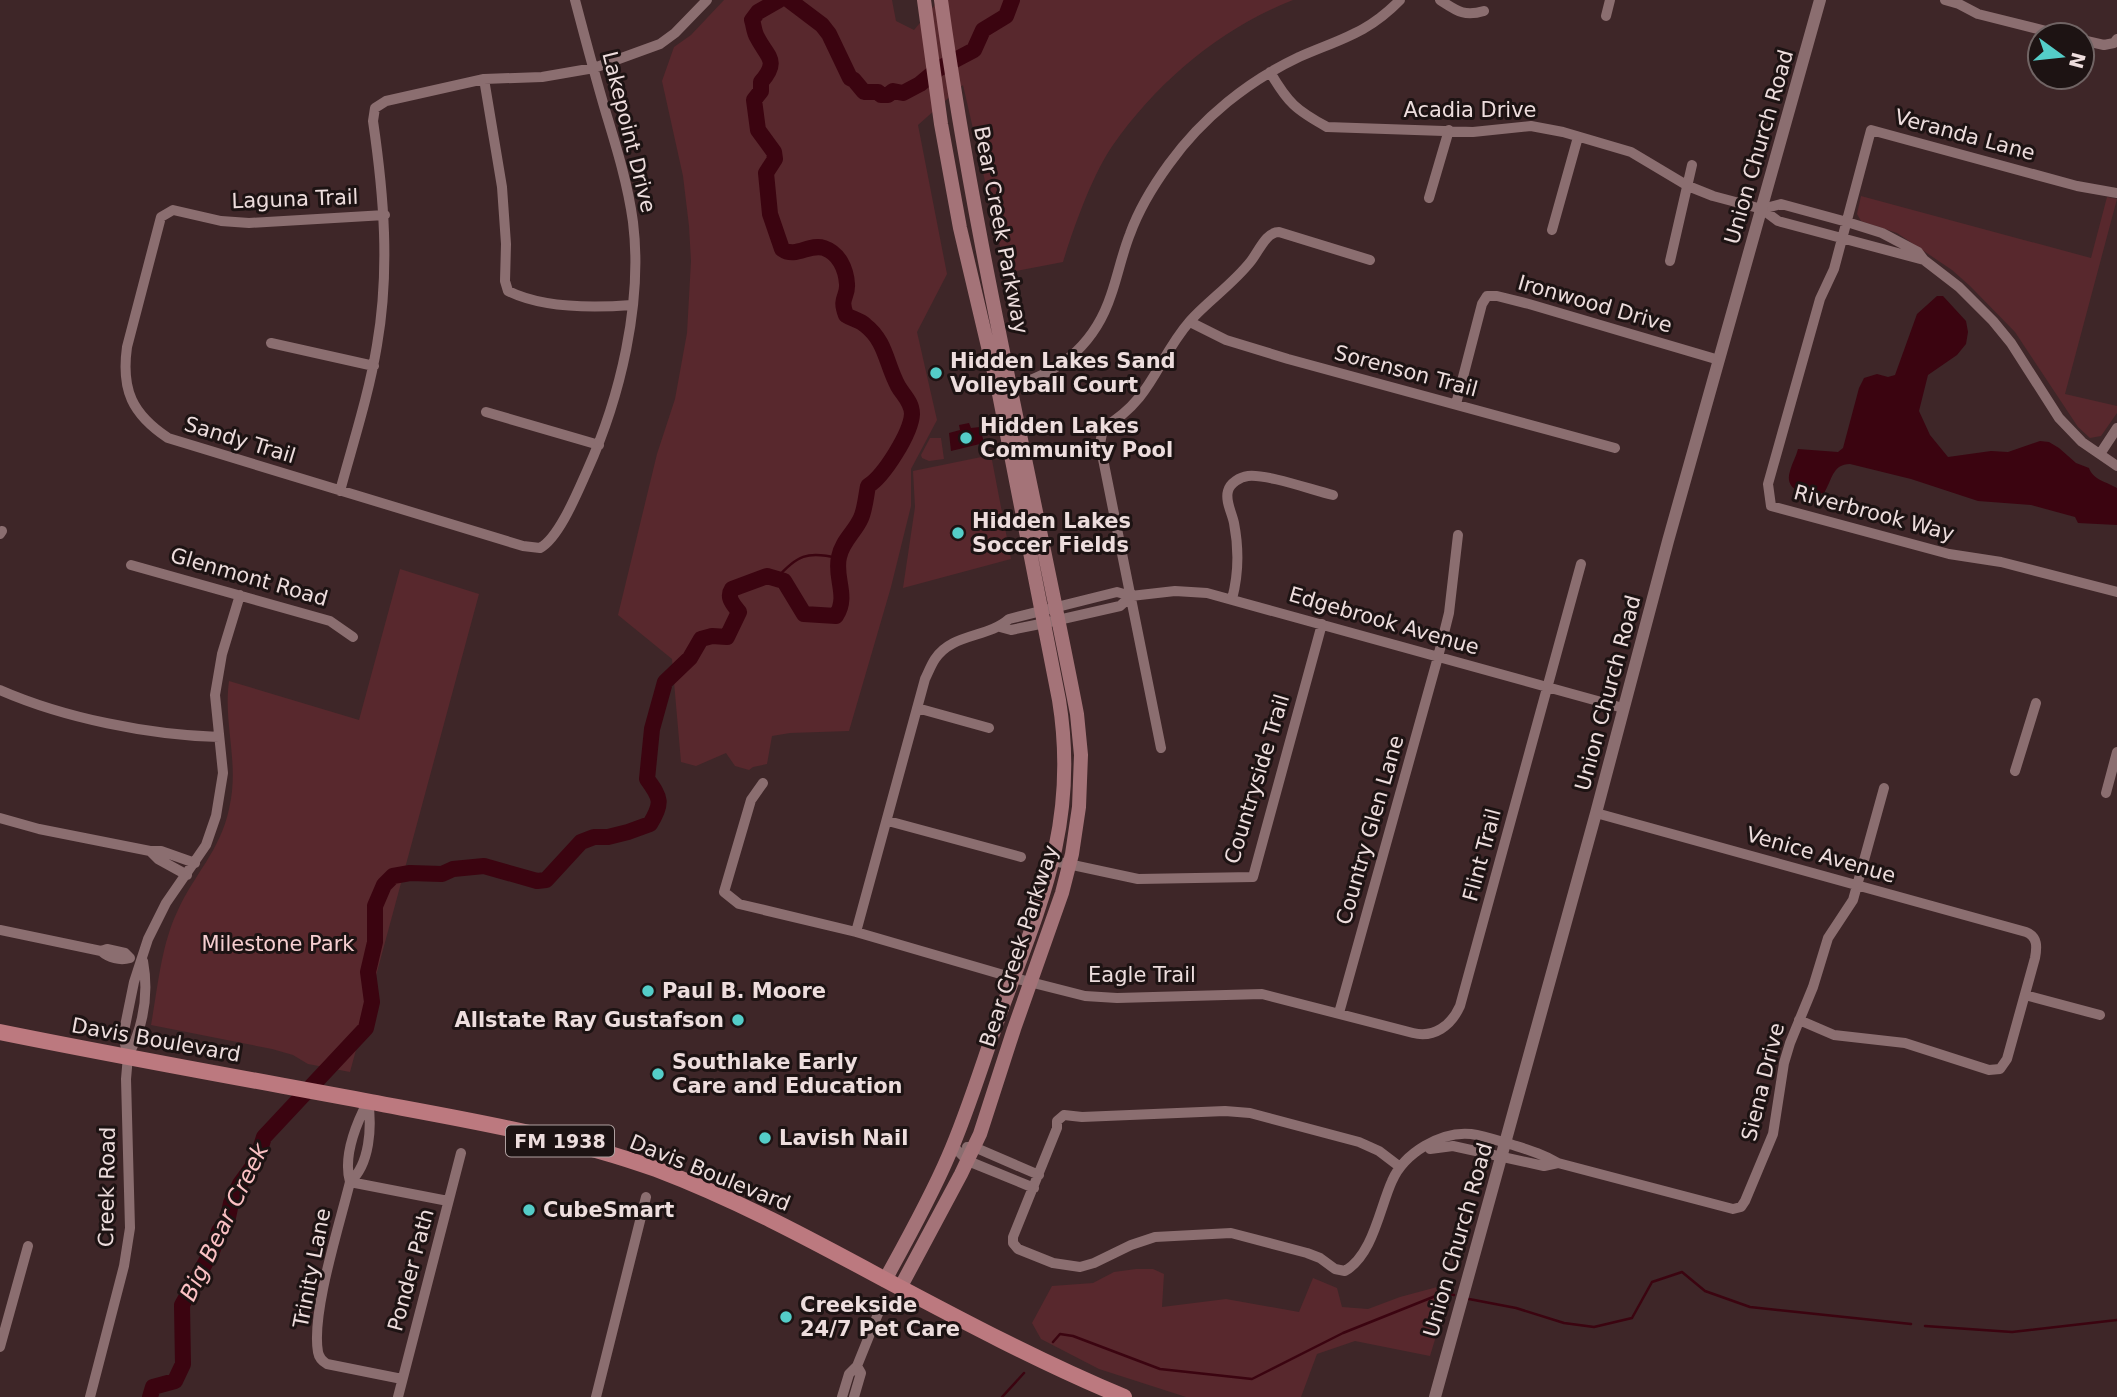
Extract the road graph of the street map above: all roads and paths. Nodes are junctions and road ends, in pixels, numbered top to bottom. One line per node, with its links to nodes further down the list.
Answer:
1 (575, 0): 15 (street, Lakepoint Drive)
2 (706, 0): 15 (street)
3 (924, 0): 38 (main road, Bear Creek Parkway)
4 (941, 0): 38 (main road, Bear Creek Parkway)
5 (1400, 0): 16 (street)
6 (1440, 0): 10 (street)
7 (1610, 0): 11 (street)
8 (1820, 0): 24 (street, Union Church Road)
9 (1945, 0): 12 (street)
10 (1484, 11)
11 (1606, 16)
12 (2026, 26)
13 (2117, 39): 14 (street)
14 (2096, 43)
15 (594, 68): 17 (street); 33 (street, Lakepoint Drive)
16 (1270, 72): 18 (street, Acadia Drive); 38 (street)
17 (484, 79): 26 (street); 33 (street)
18 (1449, 130): 19 (street, Acadia Drive); 23 (street)
19 (1578, 137): 21 (street, Acadia Drive); 28 (street)
20 (1692, 165): 21 (street)
21 (1688, 186): 24 (street, Acadia Drive); 32 (street)
22 (2117, 193): 27 (street, Veranda Lane)
23 (1429, 198)
24 (1762, 209): 27 (street); 29 (street); 36 (street, Union Church Road)
25 (167, 212): 26 (street, Laguna Trail); 46 (street, Sandy Trail)
26 (384, 215): 37 (street)
27 (1847, 222): 29 (street, Veranda Lane); 31 (street)
28 (1552, 230)
29 (1842, 239): 31 (street); 52 (street, Riverbrook Way)
30 (1370, 260): 34 (street)
31 (1924, 260): 44 (street)
32 (1670, 261)
33 (632, 305): 42 (street, Lakepoint Drive)
34 (1190, 322): 39 (street, Sorenson Trail); 54 (street)
35 (271, 343): 37 (street)
36 (1719, 360): 39 (street, Ironwood Drive); 64 (street, Union Church Road)
37 (373, 366): 46 (street)
38 (1004, 388): 56 (main road, Bear Creek Parkway)
39 (1456, 404): 43 (street, Sorenson Trail)
40 (486, 412): 42 (street)
41 (2117, 428): 44 (street)
42 (599, 445): 49 (street, Lakepoint Drive)
43 (1615, 448)
44 (2099, 454): 45 (street)
45 (2117, 466)
46 (340, 491): 49 (street, Sandy Trail)
47 (1333, 495): 55 (street)
48 (1458, 535): 59 (street, Country Glen Lane)
49 (540, 548)
50 (1581, 564): 60 (street, Flint Trail)
51 (131, 565): 53 (street, Glenmont Road)
52 (2117, 592)
53 (240, 595): 58 (street, Glenmont Road); 66 (street)
54 (1131, 596): 55 (street, Edgebrook Avenue); 56 (street, Edgebrook Avenue); 67 (street)
55 (1232, 598): 57 (street, Edgebrook Avenue)
56 (1050, 614): 63 (street, Edgebrook Avenue); 78 (main road, Bear Creek Parkway); 80 (main road, Bear Creek Parkway)
57 (1322, 624): 59 (street, Edgebrook Avenue); 80 (street, Countryside Trail)
58 (353, 637)
59 (1438, 657): 60 (street, Edgebrook Avenue); 89 (street, Country Glen Lane)
60 (1548, 687): 64 (street, Edgebrook Avenue); 92 (street, Flint Trail)
61 (0, 690): 66 (street)
62 (2036, 703): 69 (street)
63 (917, 708): 65 (street); 75 (street, Edgebrook Avenue)
64 (1623, 708): 73 (street, Union Church Road)
65 (989, 728)
66 (219, 737): 79 (street)
67 (1161, 748)
68 (2117, 752): 72 (street)
69 (2015, 771)
70 (763, 783): 84 (street, Eagle Trail)
71 (1884, 789): 82 (street, Siena Drive)
72 (2106, 793)
73 (1596, 813): 82 (street, Venice Avenue); 98 (street, Union Church Road)
74 (0, 818): 76 (street)
75 (888, 821): 77 (street); 84 (street, Edgebrook Avenue)
76 (150, 851): 79 (street); 81 (street)
77 (1021, 857)
78 (1054, 861): 80 (street, Countryside Trail); 86 (main road, Bear Creek Parkway)
79 (195, 863): 81 (street)
80 (1069, 865): 87 (main road, Bear Creek Parkway)
81 (187, 875): 85 (street)
82 (1858, 886): 88 (street, Venice Avenue); 91 (street, Siena Drive)
83 (0, 930): 85 (street)
84 (856, 932): 86 (street, Eagle Trail)
85 (143, 960): 94 (street, Creek Road)
86 (1014, 978): 87 (street, Eagle Trail); 96 (main road, Bear Creek Parkway)
87 (1030, 981): 89 (street, Eagle Trail); 101 (main road, Bear Creek Parkway)
88 (2025, 995): 90 (street); 91 (street)
89 (1339, 1013): 92 (street, Eagle Trail)
90 (2100, 1015)
91 (1799, 1020): 98 (street, Siena Drive)
92 (1444, 1028)
93 (0, 1032): 94 (main road, Davis Boulevard / FM 1938)
94 (128, 1056): 95 (main road, Davis Boulevard / FM 1938); 115 (street, Creek Road)
95 (368, 1101): 97 (street, Trinity Lane); 99 (street, Trinity Lane); 109 (main road, Davis Boulevard / FM 1938)
96 (953, 1146): 101 (street); 109 (main road, Bear Creek Parkway)
97 (351, 1150): 99 (street); 104 (street, Trinity Lane)
98 (1503, 1150): 102 (street, Siena Drive); 121 (street, Union Church Road)
99 (365, 1153): 104 (street, Trinity Lane)
100 (461, 1153): 107 (street, Ponder Path)
101 (971, 1154): 103 (street); 105 (street); 110 (main road, Bear Creek Parkway)
102 (1404, 1163): 103 (street); 105 (street)
103 (1039, 1175): 105 (street)
104 (350, 1182): 107 (street); 114 (street, Trinity Lane)
105 (1034, 1188)
106 (646, 1197): 117 (street)
107 (448, 1201): 114 (street, Ponder Path)
108 (28, 1246): 112 (street)
109 (885, 1280): 110 (main road, Davis Boulevard / FM 1938); 111 (street, Bear Creek Parkway)
110 (900, 1288): 111 (street, Bear Creek Parkway); 120 (main road, Davis Boulevard / FM 1938)
111 (884, 1299): 113 (street, Bear Creek Parkway)
112 (0, 1347)
113 (857, 1366): 118 (street, Bear Creek Parkway); 119 (street, Bear Creek Parkway)
114 (402, 1379): 116 (street, Ponder Path)
115 (90, 1397)
116 (398, 1397)
117 (596, 1397)
118 (842, 1397)
119 (854, 1397)
120 (1124, 1397)
121 (1435, 1397)

